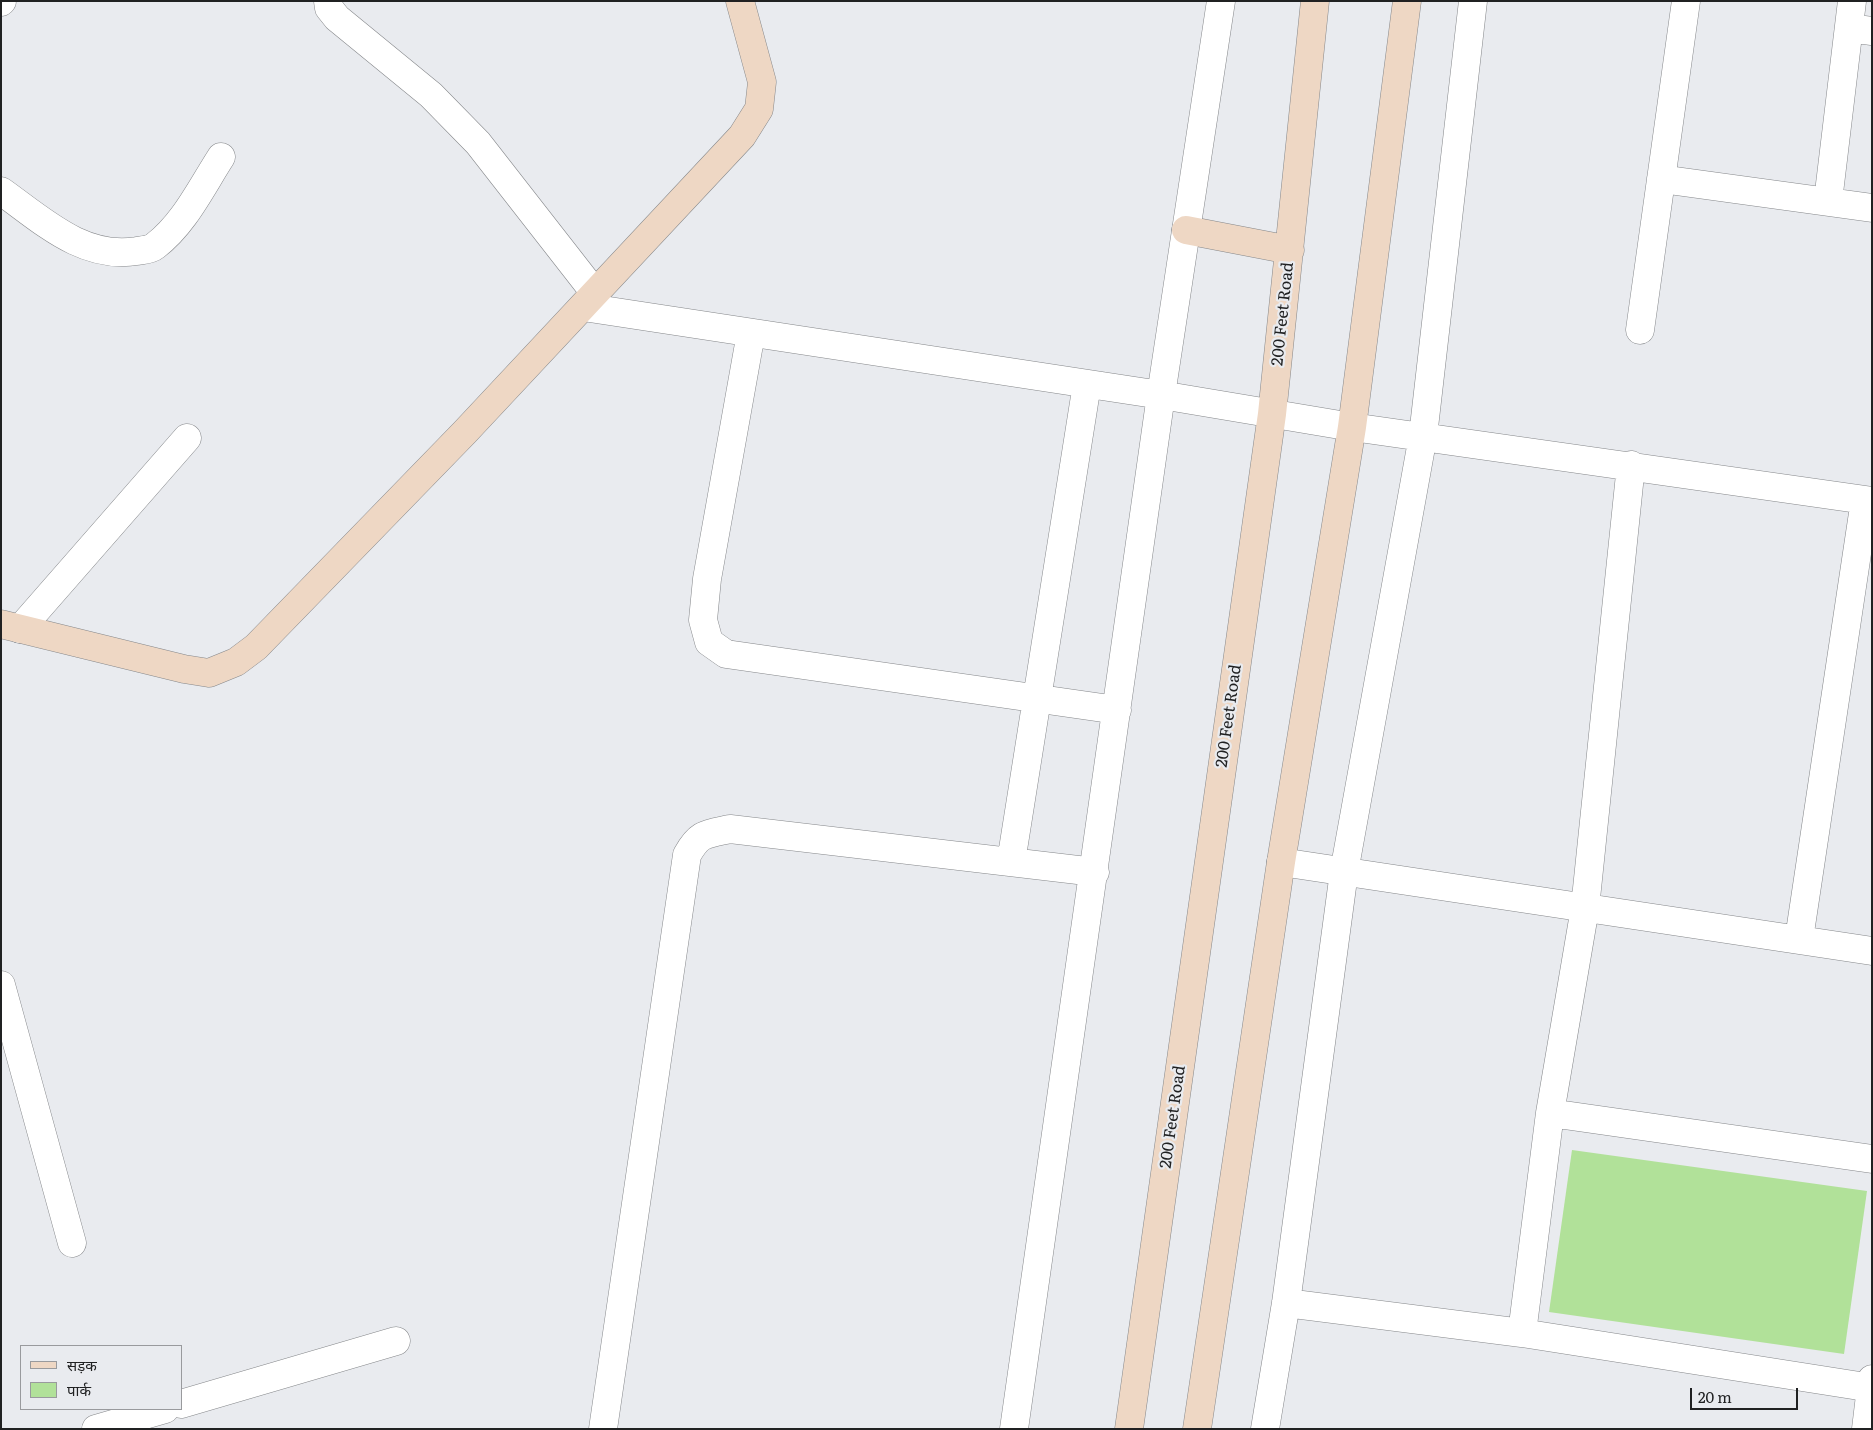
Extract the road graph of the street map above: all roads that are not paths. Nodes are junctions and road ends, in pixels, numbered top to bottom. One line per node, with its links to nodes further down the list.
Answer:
1 (328, 1): 17 (street)
2 (740, 1): 17 (street)
3 (1221, 1): 15 (street)
4 (1315, 1): 16 (street, 200 Feet Road)
5 (1408, 1): 23 (street)
6 (1473, 1): 24 (street)
7 (1686, 1): 11 (street)
8 (1852, 1): 9 (street)
9 (1860, 29): 13 (street)
10 (221, 157): 12 (street)
11 (1661, 179): 13 (street); 18 (street)
12 (1, 191)
13 (1828, 201): 14 (street)
14 (1872, 208)
15 (1186, 230): 16 (street); 21 (street)
16 (1290, 250): 22 (street, 200 Feet Road)
17 (589, 300): 19 (street); 28 (street)
18 (1640, 330)
19 (751, 333): 20 (street); 29 (street)
20 (1087, 384): 21 (street); 29 (street)
21 (1161, 395): 22 (street); 30 (street)
22 (1272, 414): 23 (street); 52 (street, 200 Feet Road)
23 (1352, 427): 24 (street); 32 (street)
24 (1423, 436): 26 (street); 34 (street)
25 (187, 438): 28 (street)
26 (1631, 465): 27 (street); 35 (street)
27 (1868, 501): 36 (street)
28 (11, 627)
29 (1037, 700): 30 (street); 31 (street)
30 (1117, 710): 33 (street)
31 (1011, 862): 33 (street); 50 (street)
32 (1281, 862): 34 (street); 53 (street)
33 (1095, 872): 51 (street)
34 (1344, 872): 35 (street); 43 (street)
35 (1585, 908): 36 (street); 40 (street)
36 (1800, 939): 37 (street)
37 (1872, 951)
38 (1, 985): 39 (street)
39 (6, 1021): 42 (street)
40 (1550, 1113): 41 (street); 44 (street)
41 (1872, 1159)
42 (72, 1243)
43 (1286, 1302): 44 (street); 54 (street)
44 (1522, 1333): 46 (street)
45 (396, 1342): 47 (street)
46 (1871, 1385): 55 (street)
47 (182, 1404)
48 (162, 1410): 49 (street)
49 (113, 1426)
50 (603, 1429)
51 (1014, 1429)
52 (1129, 1429)
53 (1197, 1429)
54 (1264, 1429)
55 (1866, 1429)

